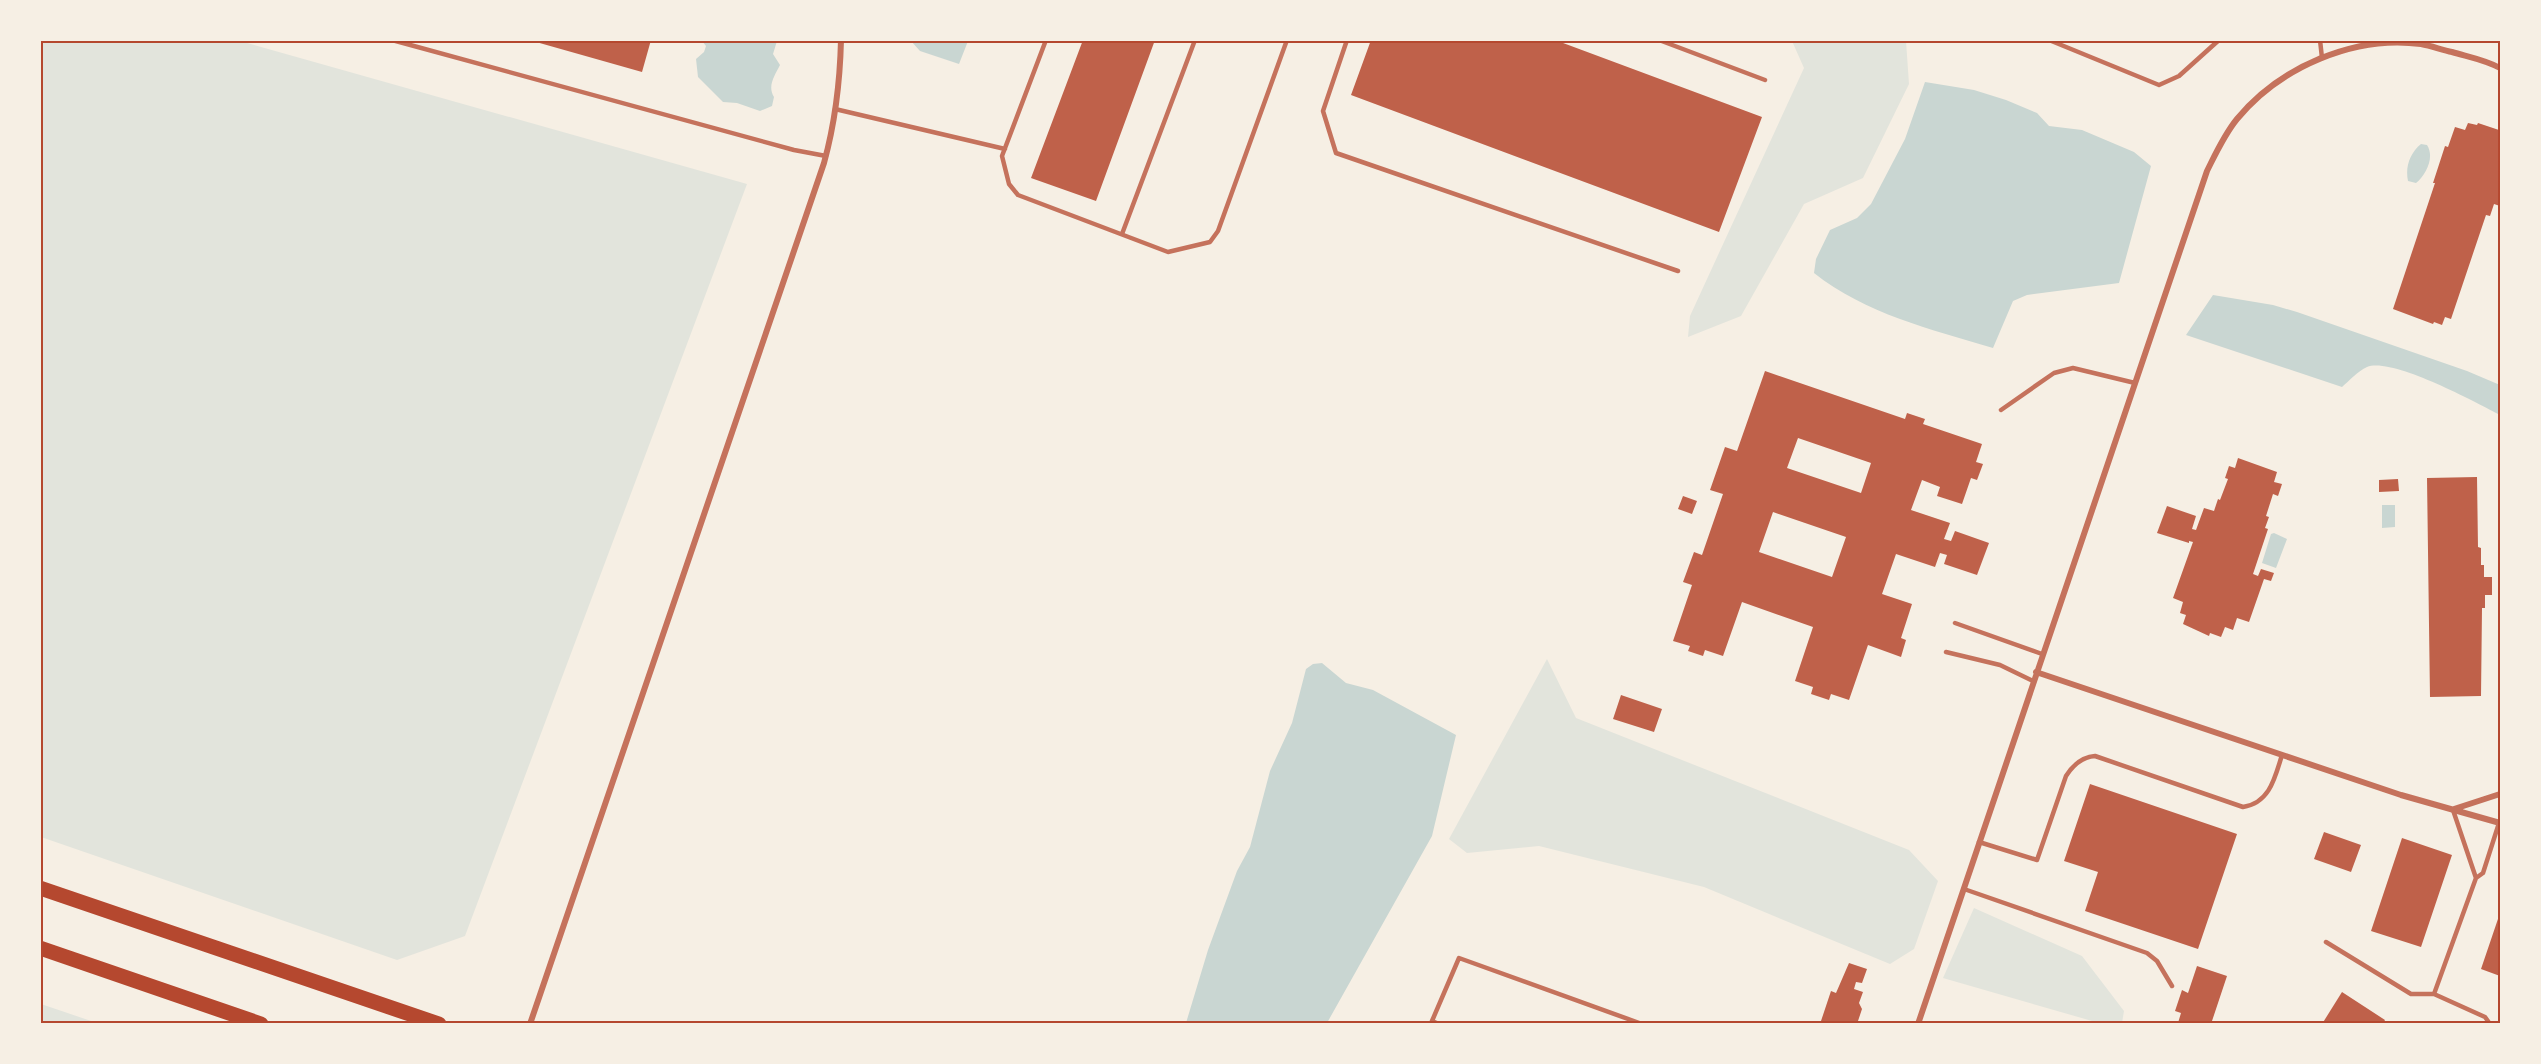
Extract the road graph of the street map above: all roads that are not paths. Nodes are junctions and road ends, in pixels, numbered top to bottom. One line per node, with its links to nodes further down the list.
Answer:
1 (392, 40): 16 (lane)
2 (840, 40): 14 (street)
3 (1046, 40): 15 (lane)
4 (1195, 40): 17 (lane)
5 (1287, 40): 17 (lane)
6 (1347, 40): 18 (lane)
7 (1659, 40): 13 (lane)
8 (2049, 40): 9 (lane)
9 (2219, 40)
10 (2320, 40): 11 (lane)
11 (2322, 58): 12 (street); 19 (street)
12 (2500, 68)
13 (1765, 80)
14 (835, 109): 15 (lane); 16 (street)
15 (1005, 149): 17 (lane)
16 (826, 156): 40 (street)
17 (1122, 234)
18 (1678, 271)
19 (2135, 383): 20 (lane); 23 (street)
20 (2001, 410)
21 (1956, 623): 23 (lane)
22 (1946, 652): 25 (lane)
23 (2042, 654): 24 (street)
24 (2036, 672): 25 (street); 26 (street)
25 (2033, 681): 30 (street)
26 (2282, 755): 28 (street); 30 (lane)
27 (2500, 794): 28 (street)
28 (2453, 810): 29 (street); 31 (lane)
29 (2500, 823): 31 (lane)
30 (1979, 842): 33 (street)
31 (2476, 878): 37 (lane)
32 (40, 888): 39 (main road)
33 (1964, 889): 36 (lane); 43 (street)
34 (2326, 942): 37 (lane)
35 (40, 948): 38 (main road)
36 (2172, 986)
37 (2434, 994): 44 (lane)
38 (261, 1023)
39 (439, 1023)
40 (531, 1023)
41 (1439, 1023): 42 (lane)
42 (1642, 1023)
43 (1918, 1023)
44 (2490, 1023)

